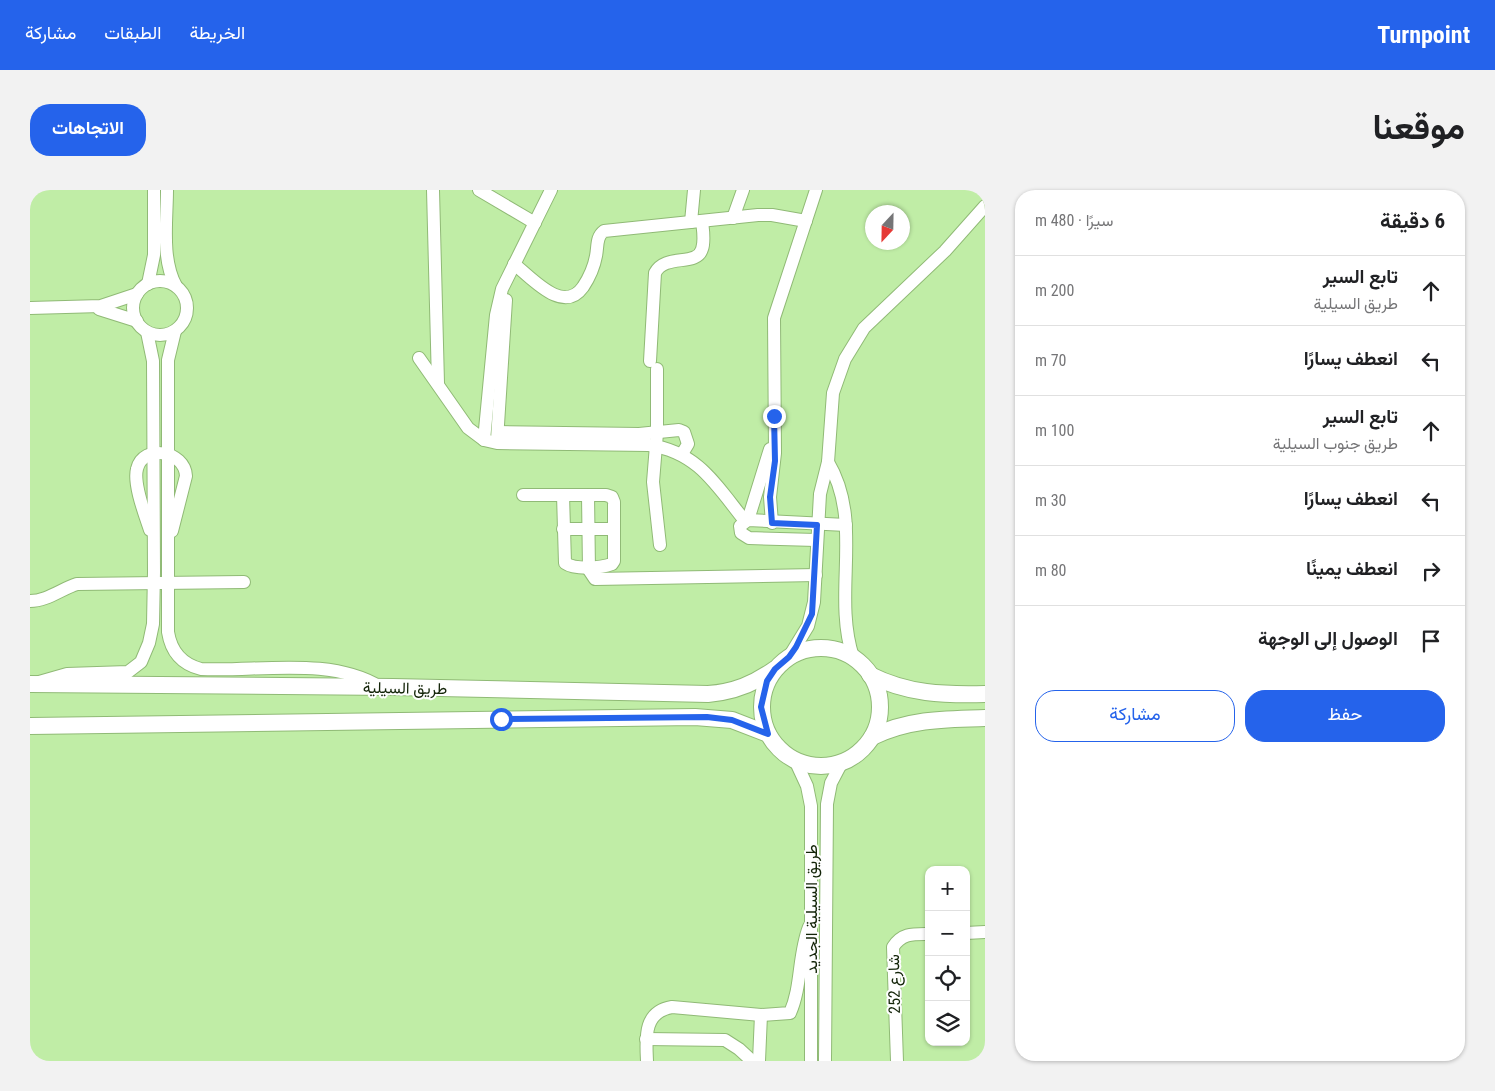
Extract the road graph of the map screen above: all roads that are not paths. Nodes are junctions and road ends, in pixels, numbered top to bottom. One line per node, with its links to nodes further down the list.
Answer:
1 (154, 190): 15 (street)
2 (167, 190): 16 (street)
3 (433, 190): 24 (street)
4 (480, 190): 13 (street)
5 (551, 190): 13 (street)
6 (694, 190): 12 (street)
7 (743, 190): 10 (street)
8 (816, 190): 11 (street)
9 (985, 206): 32 (street)
10 (733, 218): 11 (street); 12 (street)
11 (806, 221): 25 (street)
12 (697, 222): 14 (street); 27 (street)
13 (535, 223): 14 (street)
14 (511, 270): 26 (street); 28 (street)
15 (148, 284): 16 (street); 17 (street)
16 (176, 286): 21 (street)
17 (138, 294): 18 (street); 20 (street)
18 (92, 307): 19 (street); 20 (street)
19 (30, 308)
20 (137, 321): 22 (street)
21 (175, 331): 22 (street); 30 (street)
22 (147, 332): 29 (street)
23 (419, 358): 24 (street)
24 (438, 383): 28 (street)
25 (774, 435): 36 (street); 37 (street)
26 (498, 438): 27 (street); 28 (street)
27 (656, 439): 31 (street); 31 (street); 45 (street)
28 (484, 440)
29 (153, 454): 30 (street); 49 (street)
30 (168, 454): 44 (street); 44 (street)
31 (682, 454): 36 (street)
32 (828, 462): 38 (street); 39 (street)
33 (563, 495): 34 (street); 35 (street); 40 (street)
34 (588, 495): 41 (street); 42 (street)
35 (523, 496)
36 (746, 521): 37 (street); 43 (street)
37 (772, 523): 38 (street)
38 (817, 525): 39 (street); 43 (street)
39 (846, 525): 53 (street)
40 (563, 529): 41 (street); 46 (street)
41 (588, 529): 42 (street); 46 (street)
42 (614, 530): 46 (street)
43 (816, 540): 47 (street)
44 (168, 543): 50 (street)
45 (660, 545)
46 (592, 566): 47 (street)
47 (816, 575): 52 (street)
48 (244, 582): 50 (street)
49 (153, 583): 50 (street); 51 (street); 56 (street)
50 (168, 583): 57 (street)
51 (30, 601)
52 (789, 657): 53 (main road); 54 (main road)
53 (853, 657): 55 (main road)
54 (775, 669): 57 (main road, طريق السيلية); 61 (main road)
55 (870, 675): 58 (main road); 62 (main road)
56 (33, 684): 57 (main road, طريق السيلية)
57 (380, 687)
58 (985, 694)
59 (985, 718): 62 (main road)
60 (30, 726): 61 (main road, طريق السيلية)
61 (768, 734): 63 (main road)
62 (872, 737): 64 (main road)
63 (795, 760): 64 (main road); 65 (street, طريق السيلية الجديد)
64 (842, 762): 75 (street, طريق السيلية الجديد)
65 (812, 918): 69 (street); 74 (street, طريق السيلية الجديد)
66 (985, 932): 67 (street)
67 (970, 933)
68 (925, 934): 76 (street, شارع 252)
69 (761, 1015): 70 (street); 73 (street)
70 (646, 1040): 71 (street); 72 (street)
71 (646, 1061)
72 (752, 1061)
73 (759, 1061)
74 (811, 1061)
75 (824, 1061)
76 (897, 1061)

